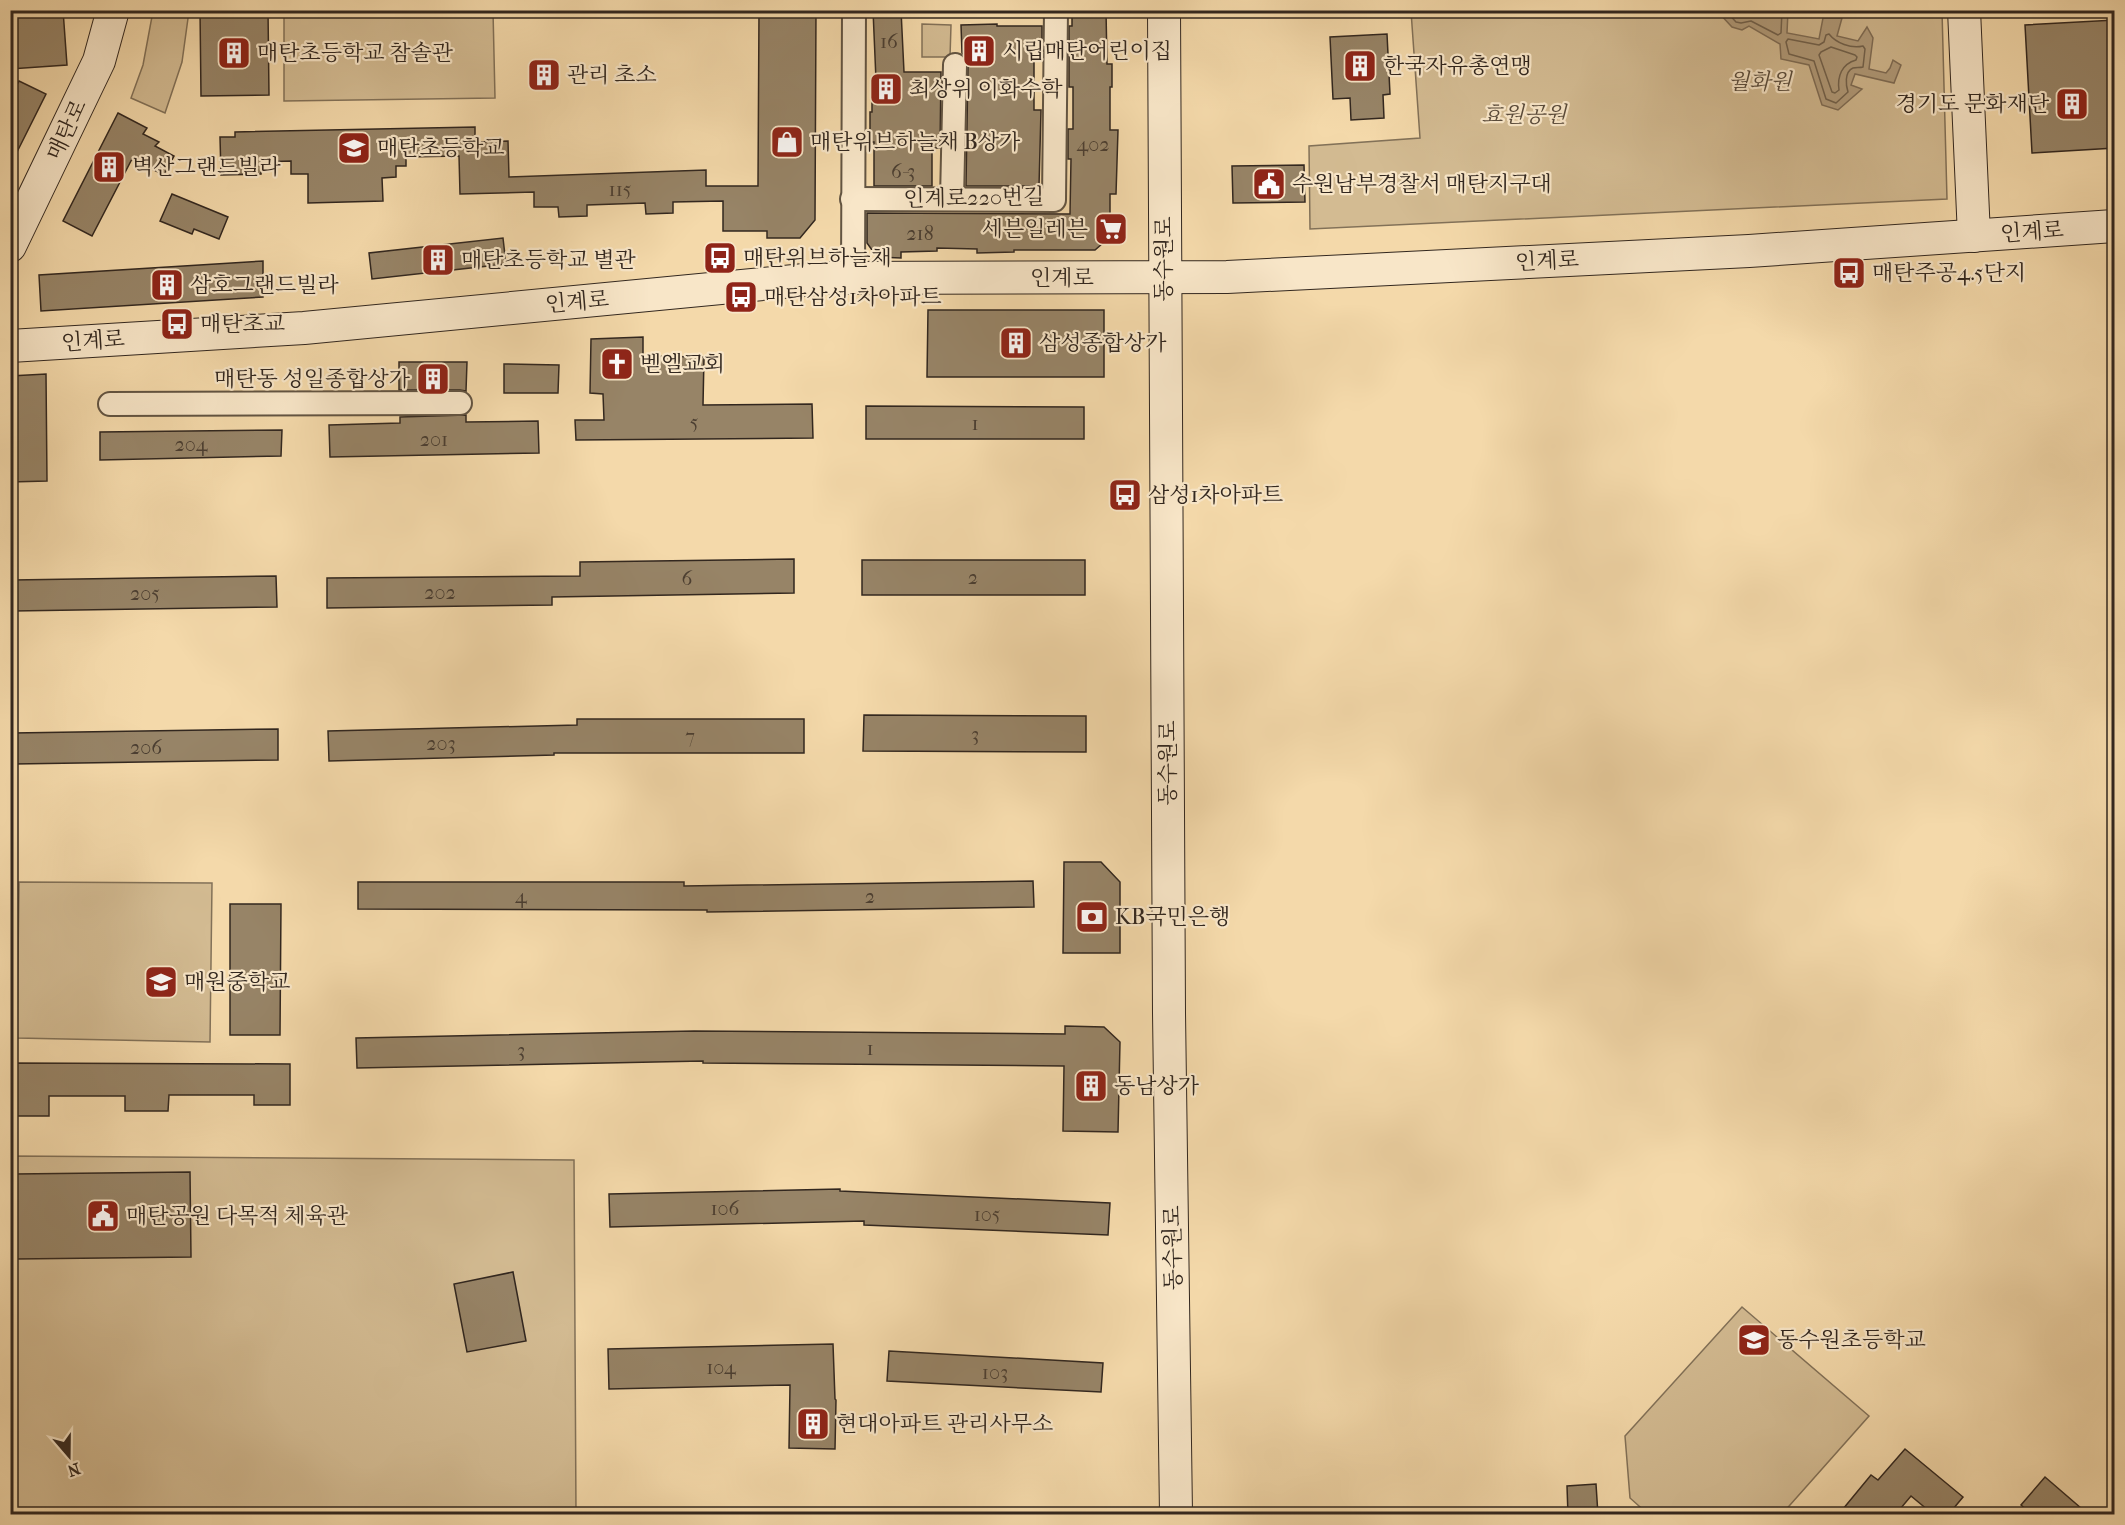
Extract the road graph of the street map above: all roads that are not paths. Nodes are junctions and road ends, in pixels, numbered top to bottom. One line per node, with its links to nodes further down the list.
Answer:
1 (113, 10): 11 (street, 매탄로)
2 (854, 10): 7 (street)
3 (1056, 10): 8 (street, 인계로220번길)
4 (1164, 10): 13 (street, 동수원로)
5 (1964, 10): 10 (street)
6 (955, 65): 8 (street)
7 (852, 199): 8 (street, 인계로220번길); 12 (street)
8 (952, 199)
9 (2115, 226): 10 (street, 인계로)
10 (1974, 236): 13 (street, 인계로)
11 (10, 246)
12 (853, 277): 13 (street, 인계로); 14 (street, 인계로)
13 (1164, 278): 17 (street, 동수원로)
14 (10, 346)
15 (460, 403): 16 (street)
16 (110, 404)
17 (1176, 1515)

